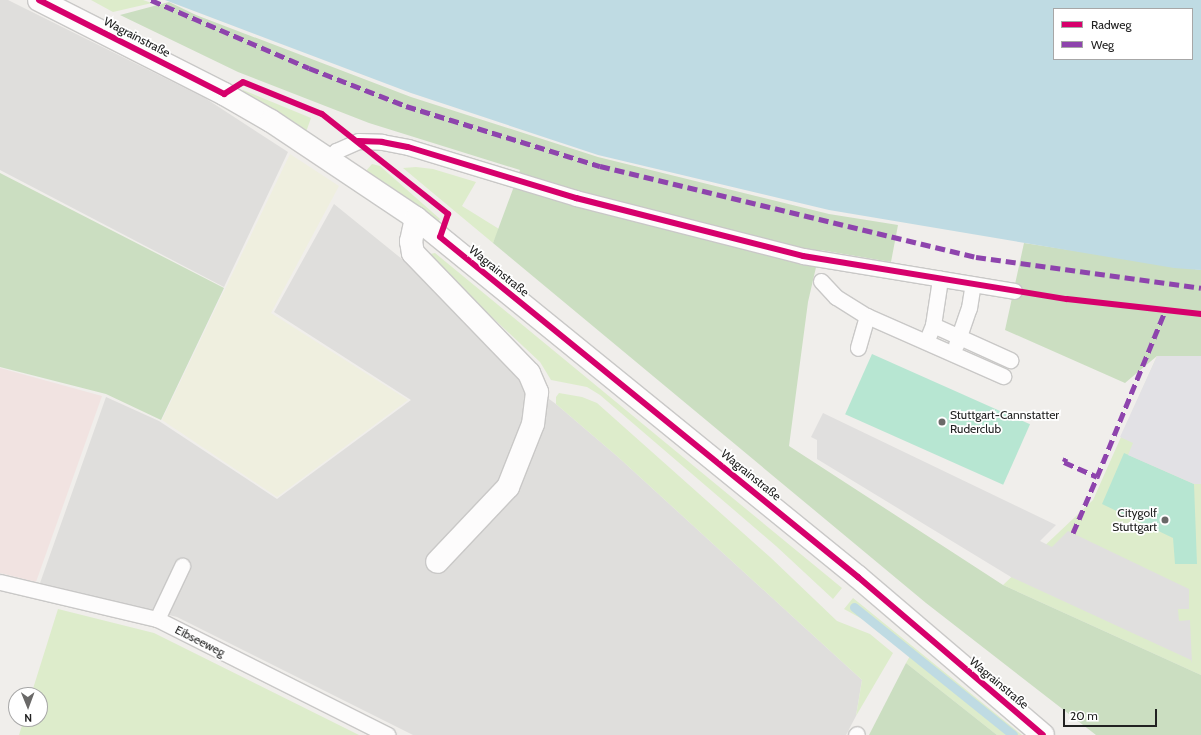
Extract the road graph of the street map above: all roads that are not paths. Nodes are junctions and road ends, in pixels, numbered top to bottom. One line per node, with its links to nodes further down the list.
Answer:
1 (39, 0): 2 (street, Wagrainstraße)
2 (330, 160): 3 (street, Wagrainstraße); 4 (lane)
3 (416, 218): 16 (street); 21 (street, Wagrainstraße)
4 (940, 279): 6 (lane); 9 (lane)
5 (821, 280): 8 (lane)
6 (973, 284): 7 (lane); 10 (lane)
7 (1014, 291)
8 (867, 316): 11 (lane); 12 (lane)
9 (933, 325): 10 (lane); 11 (lane)
10 (959, 337): 13 (lane); 14 (lane)
11 (926, 341): 13 (lane)
12 (858, 348)
13 (952, 354): 15 (lane)
14 (1010, 360)
15 (1003, 376)
16 (438, 562)
17 (182, 566): 19 (lane)
18 (0, 582): 19 (lane, Eibseeweg)
19 (157, 620): 20 (lane, Eibseeweg)
20 (388, 735)
21 (1043, 735)

